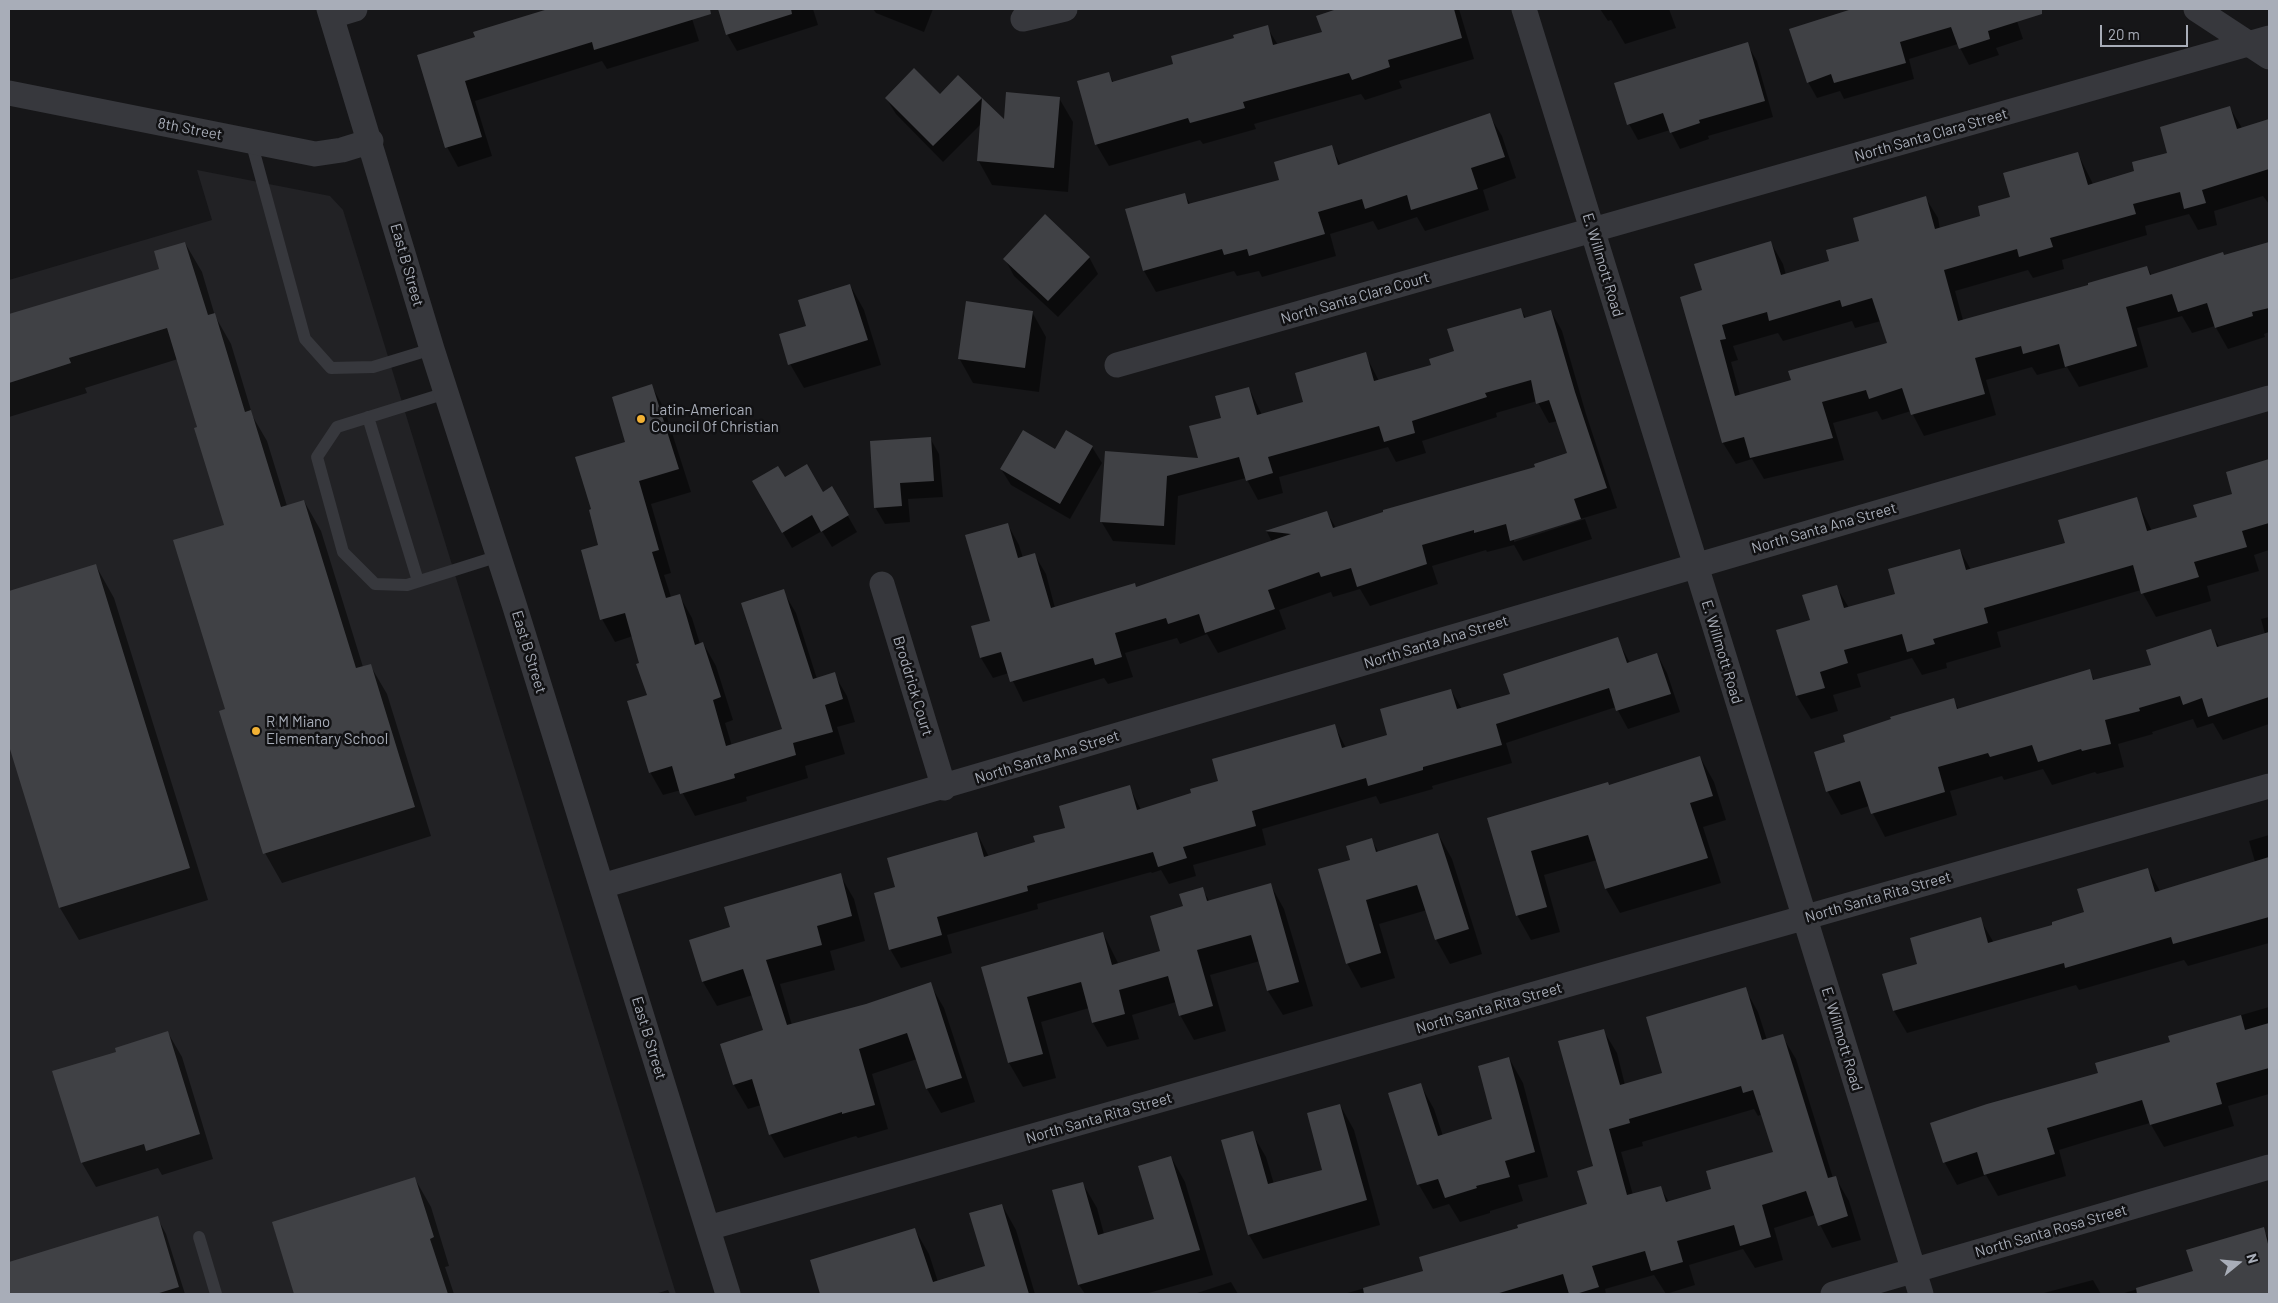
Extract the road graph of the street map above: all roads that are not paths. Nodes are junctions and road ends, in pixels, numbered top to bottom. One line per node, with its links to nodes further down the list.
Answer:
1 (355, 9): 5 (street)
2 (1065, 9): 6 (street)
3 (1524, 9): 11 (street, E. Willmott Road)
4 (2196, 9): 7 (street)
5 (330, 12): 9 (street, East B Street)
6 (1023, 19)
7 (2262, 46): 11 (street, North Santa Clara Street)
8 (9, 93): 10 (street, 8th Street)
9 (371, 140): 10 (street, 8th Street); 12 (street, East B Street)
10 (251, 141): 12 (lane)
11 (1592, 232): 13 (street, North Santa Clara Court); 18 (street, E. Willmott Road)
12 (432, 349): 14 (street, East B Street)
13 (1117, 365)
14 (446, 393): 16 (lane); 17 (street, East B Street)
15 (2269, 398): 18 (street, North Santa Ana Street)
16 (368, 417): 19 (lane); 19 (lane)
17 (499, 556): 19 (lane); 23 (street, East B Street)
18 (1696, 565): 22 (street, North Santa Ana Street); 24 (street, E. Willmott Road)
19 (418, 581)
20 (882, 584): 22 (street, Broddrick Court)
21 (2269, 786): 24 (street, North Santa Rita Street)
22 (944, 788): 23 (street, North Santa Ana Street)
23 (602, 886): 26 (street, East B Street)
24 (1805, 918): 26 (street, North Santa Rita Street); 28 (street, E. Willmott Road)
25 (2269, 1167): 28 (street, North Santa Rosa Street)
26 (708, 1228): 30 (street, East B Street)
27 (199, 1237): 29 (lane)
28 (1914, 1271): 31 (street, North Santa Rosa Street); 32 (street, E. Willmott Road)
29 (216, 1294)
30 (728, 1294)
31 (1833, 1294)
32 (1921, 1294)

